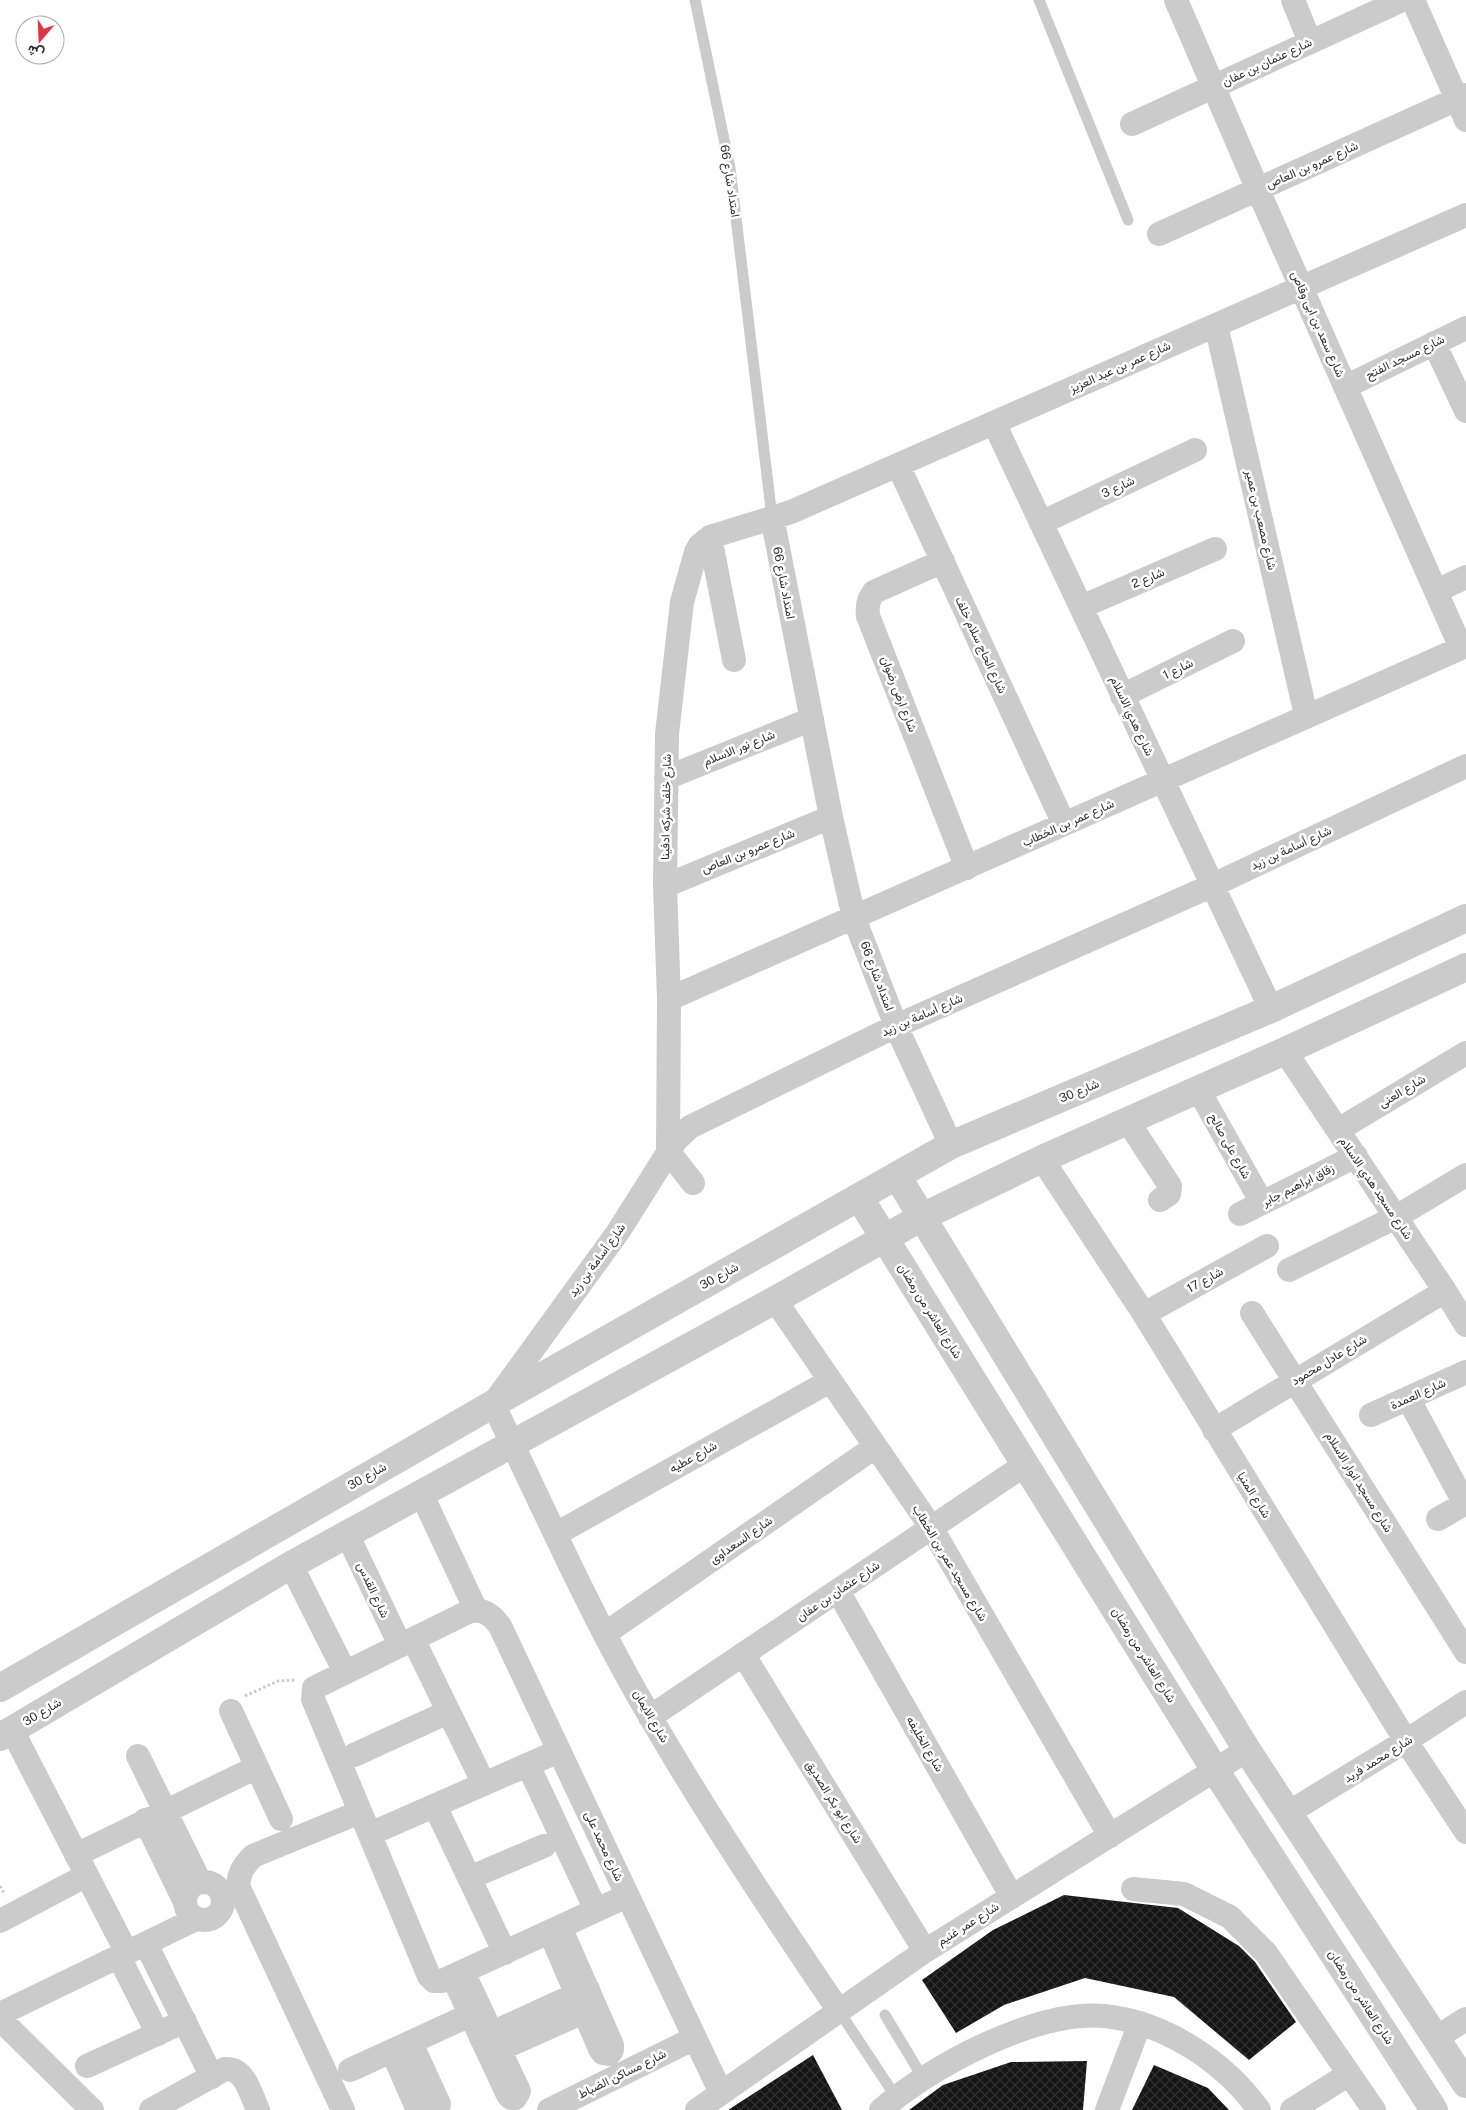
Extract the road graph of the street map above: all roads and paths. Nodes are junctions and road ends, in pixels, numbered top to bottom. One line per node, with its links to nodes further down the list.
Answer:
1 (695, 0): 24 (lane, امتداد شارع 66)
2 (1039, 0): 13 (lane)
3 (1176, 0): 8 (street, شارع سعد بن ابى وقاص)
4 (1293, 0): 7 (street)
5 (1402, 0): 7 (street, شارع عثمان بن عفان)
6 (1413, 0): 9 (street)
7 (1310, 42): 8 (street, شارع عثمان بن عفان)
8 (1214, 87): 10 (street, شارع عثمان بن عفان); 11 (street, شارع سعد بن ابى وقاص)
9 (1463, 105): 11 (street, شارع عمرو بن العاص)
10 (1132, 124)
11 (1258, 190): 14 (street, شارع عمرو بن العاص); 15 (street, شارع سعد بن ابى وقاص)
12 (1466, 215): 15 (street, شارع عمر بن عبد العزيز)
13 (1128, 220)
14 (1159, 234)
15 (1301, 287): 16 (street, شارع عمر بن عبد العزيز); 19 (street, شارع سعد بن ابى وقاص)
16 (1216, 325): 21 (street, شارع عمر بن عبد العزيز); 36 (street, شارع مصعب بن عمير)
17 (1466, 328): 18 (street, شارع مسجد الفتح)
18 (1434, 344): 19 (street, شارع مسجد الفتح); 20 (street)
19 (1345, 387): 30 (street, شارع سعد بن ابى وقاص)
20 (1466, 411)
21 (994, 423): 23 (street, شارع عمر بن عبد العزيز); 25 (street, شارع هدي الاسلام)
22 (1195, 450): 25 (street, شارع 3)
23 (898, 465): 24 (street, شارع عمر بن عبد العزيز); 28 (street, شارع الحاج سلام خلف)
24 (772, 517): 26 (street); 37 (street, امتداد شارع 66)
25 (1041, 523): 31 (street, شارع هدي الاسلام)
26 (710, 537): 34 (street); 39 (street, شارع خلف شركه ادفينا)
27 (1215, 549): 31 (street, شارع 2)
28 (943, 561): 42 (street, شارع الحاج سلام خلف); 43 (street, شارع ارض رضوان)
29 (1466, 577): 30 (street)
30 (1436, 591): 33 (street, شارع سعد بن ابى وقاص)
31 (1081, 607): 35 (street, شارع هدي الاسلام)
32 (1233, 641): 35 (street, شارع 1)
33 (1464, 646): 36 (street, شارع عمر بن الخطاب)
34 (734, 660)
35 (1122, 696): 40 (street, شارع هدي الاسلام)
36 (1306, 715): 40 (street, شارع عمر بن الخطاب)
37 (812, 719): 39 (street, شارع نور الاسلام); 41 (street, امتداد شارع 66)
38 (1466, 766): 45 (street, شارع أسامة بن زيد)
39 (666, 778): 44 (street, شارع خلف شركه ادفينا)
40 (1162, 781): 42 (street, شارع عمر بن الخطاب); 45 (street, شارع هدي الاسلام)
41 (831, 818): 44 (street, شارع عمرو بن العاص); 46 (street, امتداد شارع 66)
42 (1064, 824): 43 (street, شارع عمر بن الخطاب)
43 (967, 868): 46 (street, شارع عمر بن الخطاب)
44 (665, 886): 49 (street, شارع خلف شركه ادفينا)
45 (1211, 886): 50 (street, شارع هدي الاسلام); 51 (street, شارع أسامة بن زيد)
46 (854, 918): 49 (street, شارع عمر بن الخطاب); 51 (street, امتداد شارع 66)
47 (1466, 918): 50 (street, شارع 30)
48 (1466, 967): 52 (street, شارع 30)
49 (669, 999): 58 (street, شارع خلف شركه ادفينا)
50 (1271, 1009): 57 (street, شارع 30)
51 (896, 1026): 57 (street, امتداد شارع 66); 58 (street, شارع أسامة بن زيد)
52 (1286, 1051): 54 (street, شارع 30); 56 (street, شارع مسجد هدي الاسلام)
53 (1466, 1053): 56 (street, شارع العنى)
54 (1198, 1089): 55 (street, شارع 30); 66 (street, شارع على صالح)
55 (1127, 1120): 60 (street, شارع 30); 65 (street)
56 (1338, 1130): 59 (street, شارع مسجد هدي الاسلام)
57 (951, 1145): 62 (street, شارع 30)
58 (668, 1151): 63 (street); 82 (street, شارع أسامة بن زيد)
59 (1356, 1156): 66 (street, زقاق ابراهيم جابر); 69 (street, شارع مسجد هدي الاسلام)
60 (1042, 1159): 68 (street, شارع 30); 76 (street, شارع المنيا)
61 (1466, 1175): 69 (street)
62 (897, 1176): 64 (street, شارع 30); 68 (street)
63 (693, 1183)
64 (859, 1197): 70 (street, شارع العاشر من رمضان); 82 (street, شارع 30)
65 (1160, 1200)
66 (1262, 1204): 67 (street, زقاق ابراهيم جابر)
67 (1240, 1214)
68 (922, 1217): 70 (street, شارع 30); 110 (street)
69 (1396, 1217): 72 (street); 73 (street, شارع مسجد هدي الاسلام)
70 (885, 1238): 74 (street, شارع 30); 87 (street, شارع العاشر من رمضان)
71 (1267, 1246): 76 (street, شارع 17)
72 (1289, 1270)
73 (1453, 1290): 77 (street, شارع مسجد هدي الاسلام); 80 (street, شارع عادل محمود)
74 (775, 1300): 79 (street, شارع مسجد عمر بن الخطاب); 85 (street, شارع 30)
75 (1252, 1313): 80 (street, شارع مسجد انوار الاسلام)
76 (1144, 1314): 84 (street, شارع المنيا)
77 (1466, 1325)
78 (1466, 1372): 81 (street, شارع العمدة)
79 (830, 1381): 86 (street, شارع مسجد عمر بن الخطاب); 93 (street, شارع عطيه)
80 (1295, 1381): 84 (street, شارع عادل محمود); 99 (street, شارع مسجد انوار الاسلام)
81 (1408, 1398): 83 (street, شارع العمدة); 89 (street)
82 (493, 1404): 85 (street, شارع الايمان); 103 (street, شارع 30)
83 (1371, 1415)
84 (1214, 1430): 109 (street, شارع المنيا)
85 (512, 1444): 88 (street, شارع 30); 93 (street, شارع الايمان)
86 (876, 1446): 91 (street, شارع مسجد عمر بن الخطاب); 97 (street, شارع السعداوى)
87 (1026, 1464): 91 (street, شارع عثمان بن عفان); 116 (street, شارع العاشر من رمضان)
88 (421, 1493): 92 (street, شارع 30); 96 (street)
89 (1466, 1504): 90 (street)
90 (1438, 1519)
91 (931, 1527): 95 (street, شارع عثمان بن عفان); 125 (street, شارع مسجد عمر بن الخطاب)
92 (347, 1534): 94 (street, شارع 30); 98 (street, شارع القدس)
93 (556, 1534): 97 (street, شارع الايمان)
94 (291, 1565): 101 (street); 108 (street, شارع 30)
95 (838, 1591): 100 (street, شارع عثمان بن عفان); 133 (street, شارع الخليفه)
96 (472, 1611): 98 (street); 111 (street, شارع محمد على)
97 (606, 1633): 107 (street, شارع الايمان)
98 (406, 1642): 101 (street); 106 (street, شارع القدس)
99 (1466, 1652)
100 (743, 1654): 107 (street, شارع عثمان بن عفان); 139 (street, شارع ابو بكر الصديق)
101 (345, 1672): 102 (street)
102 (318, 1685): 105 (path); 119 (street)
103 (0, 1688)
104 (1466, 1702): 109 (street, شارع محمد فريد)
105 (231, 1711): 115 (street)
106 (448, 1712): 112 (street); 117 (street, شارع القدس)
107 (650, 1717): 142 (street, شارع الايمان)
108 (6, 1734): 127 (street)
109 (1406, 1741): 120 (street, شارع محمد فريد); 123 (street, شارع المنيا)
110 (1247, 1750): 116 (street, شارع عمر غنيم); 120 (street)
111 (559, 1751): 114 (street); 132 (street, شارع محمد على)
112 (354, 1755)
113 (138, 1756): 121 (street)
114 (528, 1765): 117 (street); 135 (street)
115 (257, 1767): 121 (street); 122 (street)
116 (1215, 1770): 125 (street, شارع عمر غنيم); 174 (street, شارع العاشر من رمضان)
117 (484, 1784): 118 (street)
118 (435, 1806): 124 (street); 129 (street)
119 (360, 1812): 124 (street); 165 (street)
120 (1288, 1813): 152 (street)
121 (155, 1815): 127 (street); 130 (street); 134 (street)
122 (281, 1819)
123 (1466, 1832)
124 (370, 1834): 141 (street)
125 (1110, 1836): 133 (street, شارع عمر غنيم)
126 (544, 1846): 129 (street)
127 (76, 1855): 128 (street)
128 (87, 1876): 136 (street); 138 (street)
129 (469, 1878): 140 (street)
130 (200, 1882): 134 (street); 134 (street)
131 (1133, 1889): 156 (street)
132 (627, 1896): 135 (street); 151 (street, شارع محمد على)
133 (1012, 1897): 139 (street, شارع عمر غنيم)
134 (190, 1910): 138 (street)
135 (596, 1910): 137 (street)
136 (0, 1921)
137 (555, 1929): 140 (street); 143 (street)
138 (131, 1951): 144 (street); 148 (street); 150 (street)
139 (925, 1951): 142 (street, شارع عمر غنيم)
140 (505, 1952): 141 (street)
141 (458, 1974): 143 (street)
142 (839, 2011): 160 (street, شارع عمر غنيم); 161 (lane)
143 (476, 2013): 153 (street)
144 (0, 2014)
145 (885, 2015): 158 (lane)
146 (1466, 2018): 152 (street)
147 (0, 2019): 162 (street)
148 (185, 2021): 150 (street); 157 (street)
149 (1140, 2023): 158 (street); 170 (street); 171 (street)
150 (158, 2034): 154 (street)
151 (695, 2038): 160 (street, شارع محمد على); 168 (street, شارع مساكن الضباط)
152 (1436, 2038): 159 (street)
153 (402, 2047): 155 (street); 166 (street); 167 (street)
154 (87, 2066)
155 (350, 2070)
156 (1349, 2074): 172 (street); 173 (street)
157 (212, 2076): 163 (street); 164 (street)
158 (923, 2078): 161 (street)
159 (1466, 2084)
160 (721, 2093): 169 (street, شارع عمر غنيم)
161 (889, 2103)
162 (92, 2110)
163 (151, 2110)
164 (258, 2110)
165 (343, 2110)
166 (418, 2110)
167 (436, 2110)
168 (549, 2110)
169 (696, 2110)
170 (1107, 2110)
171 (1259, 2110)
172 (1292, 2110)
173 (1374, 2110)
174 (1434, 2110)

